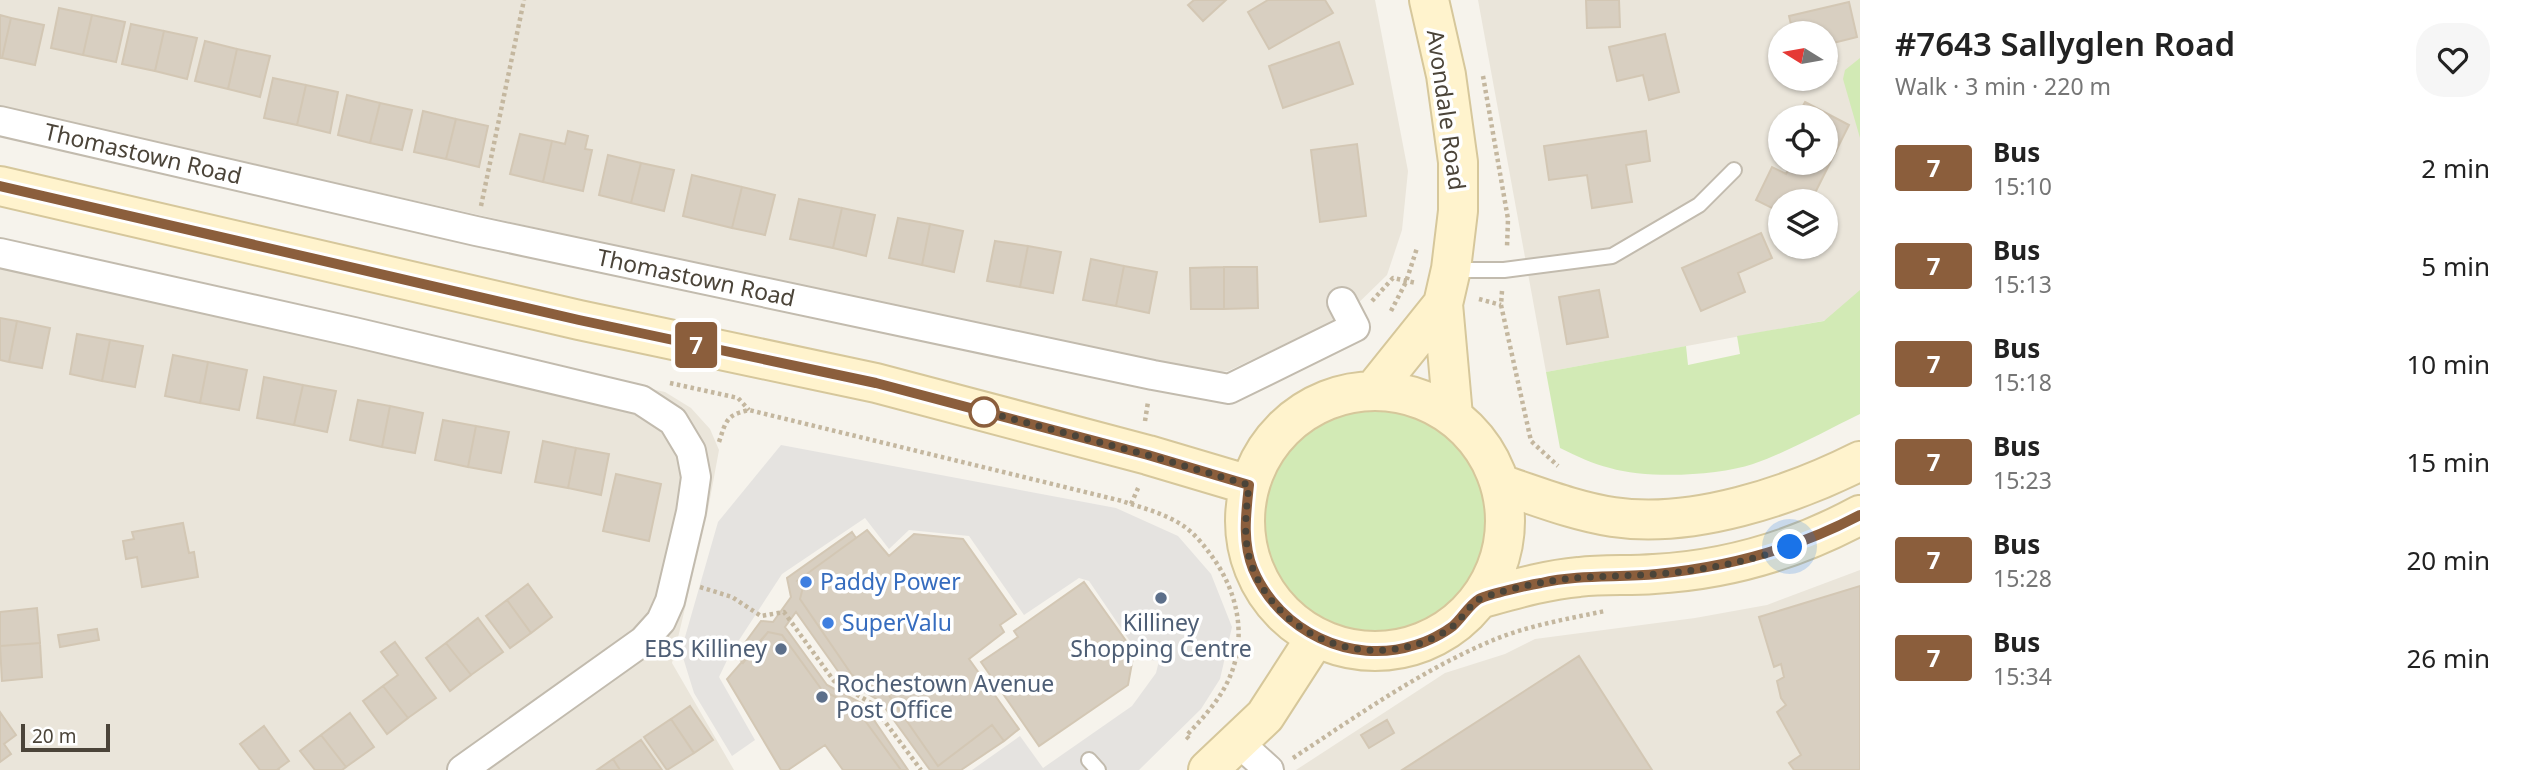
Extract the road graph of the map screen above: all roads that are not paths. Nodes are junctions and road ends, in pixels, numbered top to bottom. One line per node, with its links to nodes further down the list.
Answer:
1 (1429, 0): 6 (main road, Avondale Road)
2 (0, 121): 7 (street, Thomastown Road)
3 (1734, 170): 6 (lane)
4 (0, 186): 12 (main road)
5 (0, 253): 18 (street)
6 (1454, 290): 8 (main road); 9 (main road, Avondale Road)
7 (1342, 302)
8 (1374, 390): 9 (main road); 12 (main road)
9 (1453, 416): 11 (main road)
10 (1860, 461): 11 (main road)
11 (1500, 484): 14 (main road)
12 (1249, 485): 15 (main road)
13 (1860, 515): 14 (main road)
14 (1479, 599): 15 (main road)
15 (1316, 637): 16 (main road)
16 (1238, 742): 17 (main road); 19 (street)
17 (1200, 756)
18 (462, 770)
19 (1269, 770)

